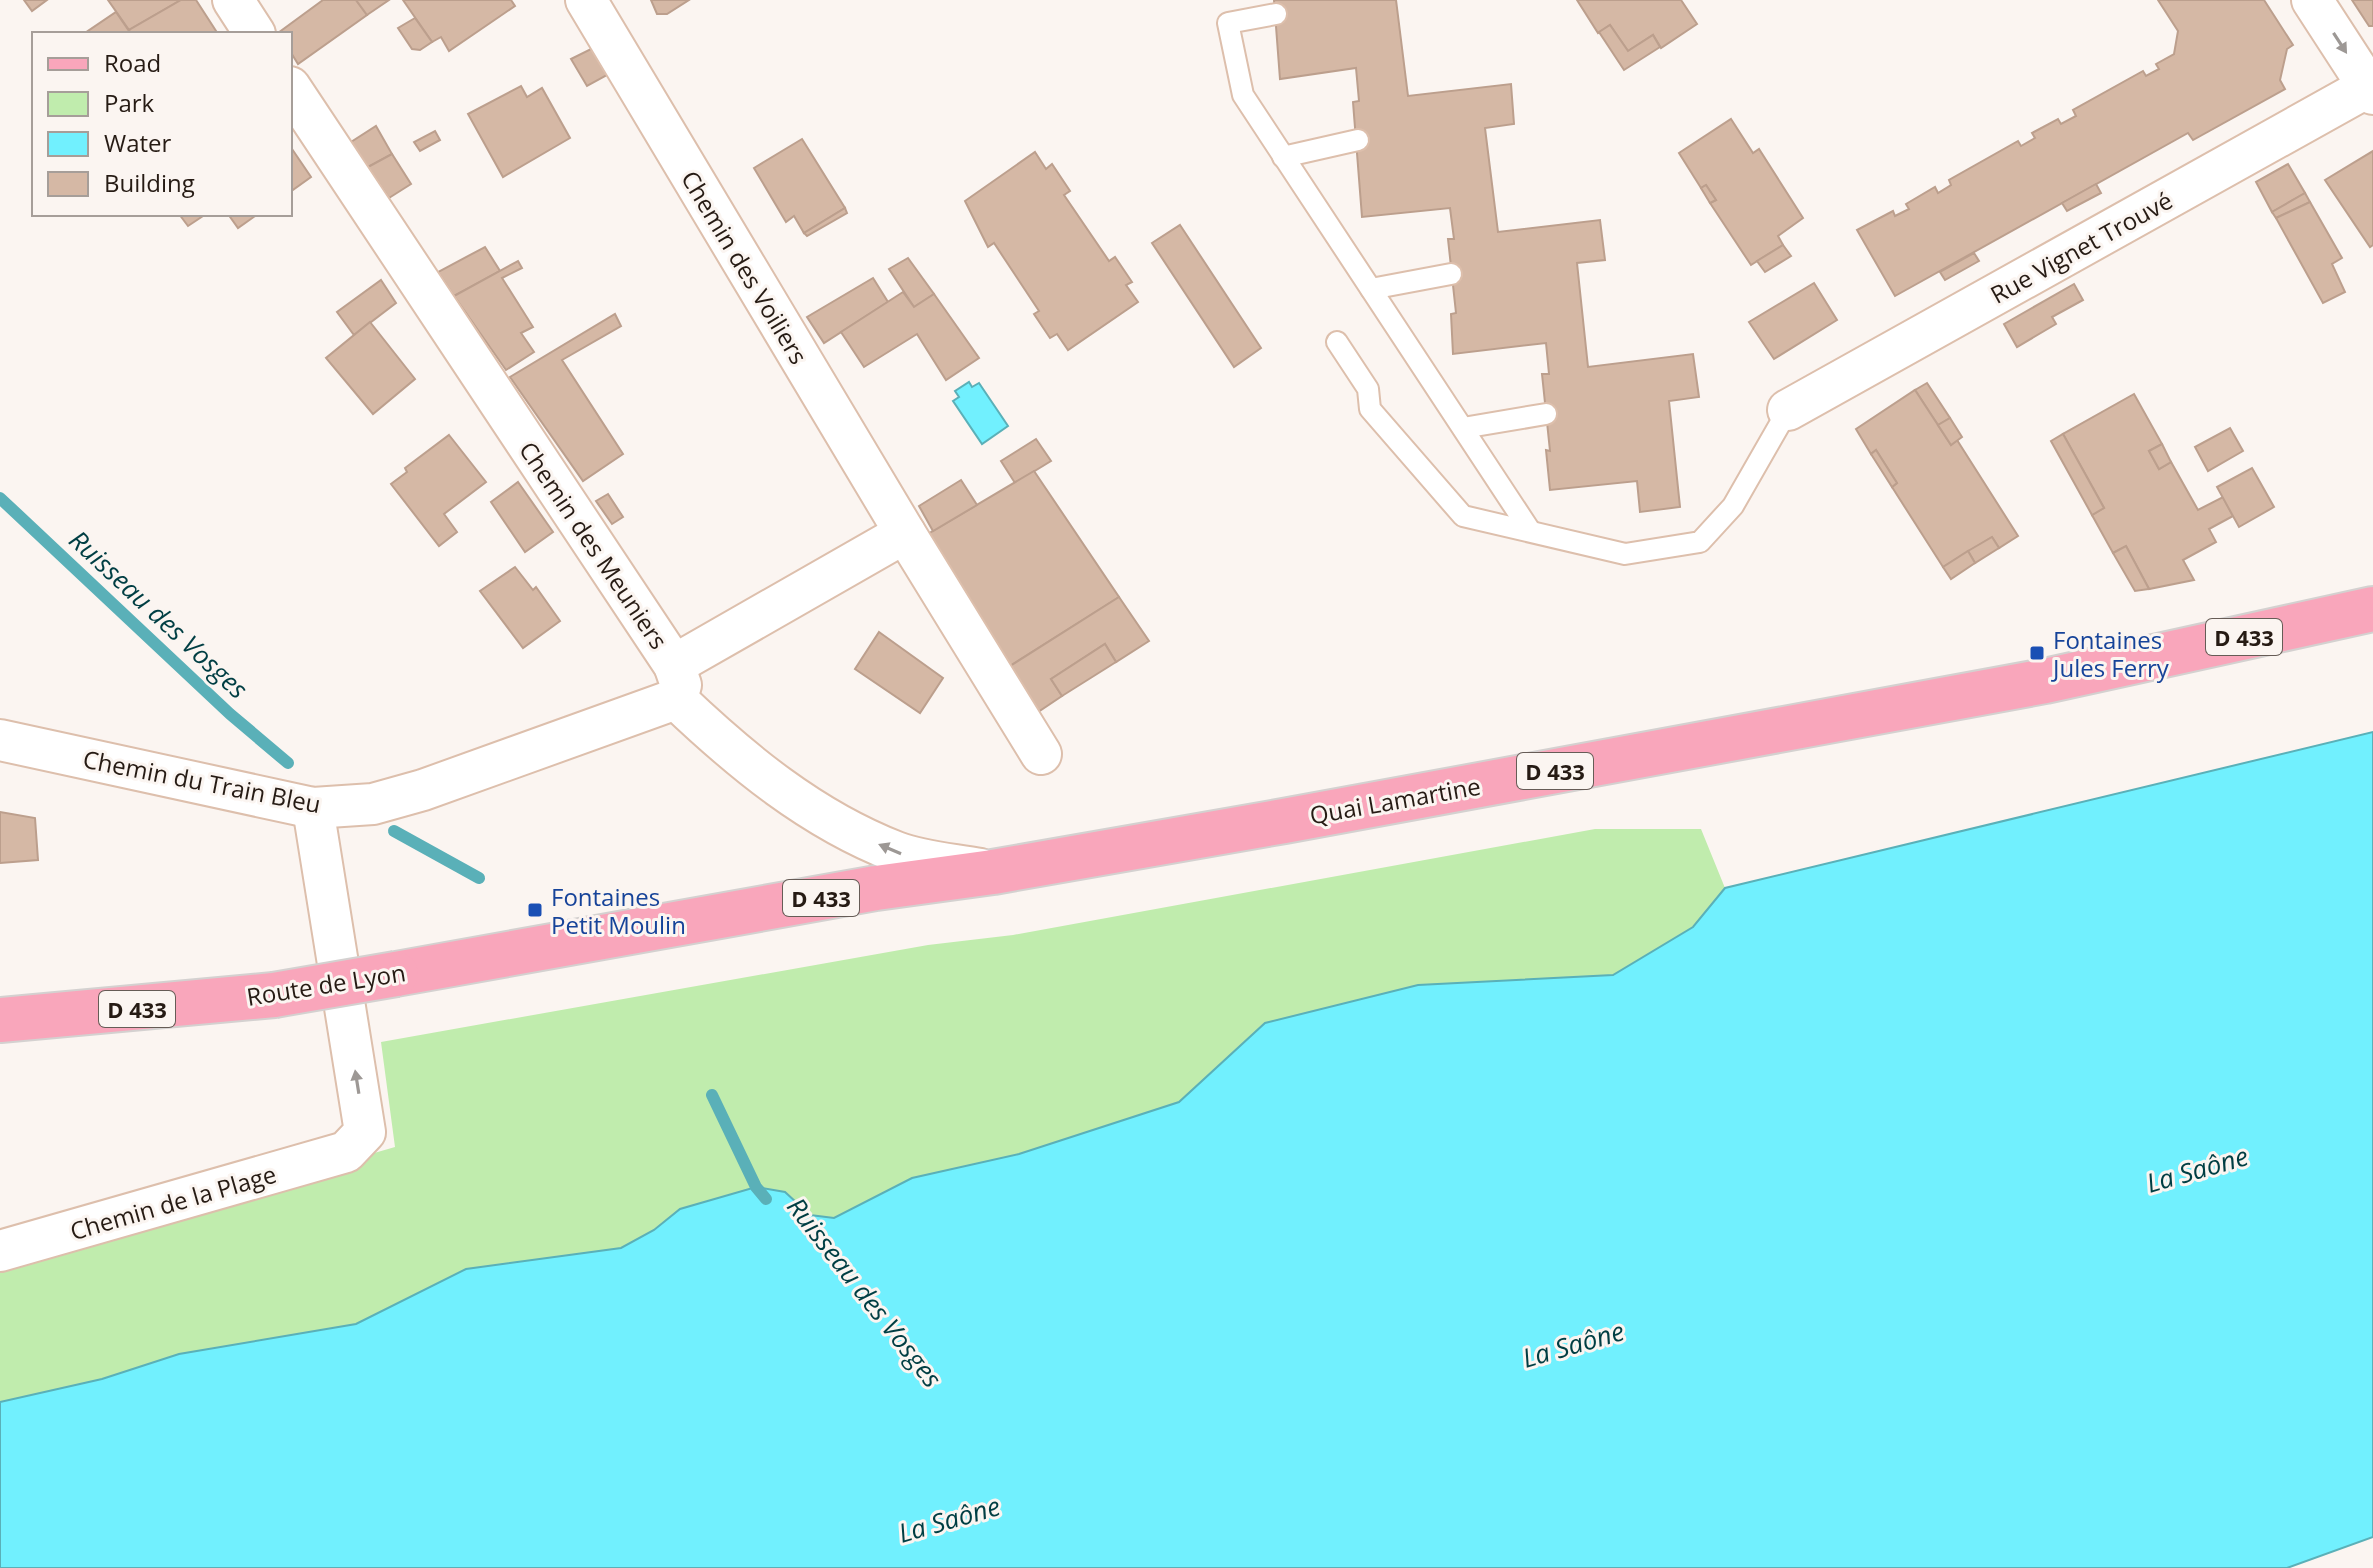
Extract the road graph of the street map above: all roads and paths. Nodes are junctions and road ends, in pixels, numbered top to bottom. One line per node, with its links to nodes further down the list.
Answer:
1 (233, 0): 5 (street)
2 (586, 0): 17 (street, Chemin des Voiliers)
3 (2312, 0): 6 (street, one-way to 6)
4 (1276, 14): 9 (lane)
5 (254, 32)
6 (2371, 88): 13 (street, Rue Vignet Trouvé)
7 (292, 90): 19 (street, Chemin des Meuniers)
8 (1358, 140): 9 (lane)
9 (1283, 157): 11 (lane)
10 (1451, 274): 11 (lane)
11 (1371, 289): 15 (lane)
12 (1337, 342): 16 (lane)
13 (1788, 410): 16 (lane)
14 (1546, 414): 15 (lane)
15 (1463, 428): 16 (lane)
16 (1529, 529)
17 (905, 533): 19 (street); 21 (street, Chemin des Voiliers)
18 (2373, 609): 23 (main road, Quai Lamartine / D 433)
19 (675, 682): 22 (street, Chemin du Train Bleu); 23 (street, Chemin des Meuniers, one-way to 19)
20 (0, 740): 22 (street, Chemin du Train Bleu)
21 (1041, 754)
22 (313, 808): 26 (street, Chemin de la Plage, one-way to 22)
23 (993, 872): 24 (main road, Quai Lamartine / D 433)
24 (650, 929): 25 (main road, Route de Lyon / D 433, bridge)
25 (0, 1020)
26 (0, 1251)

